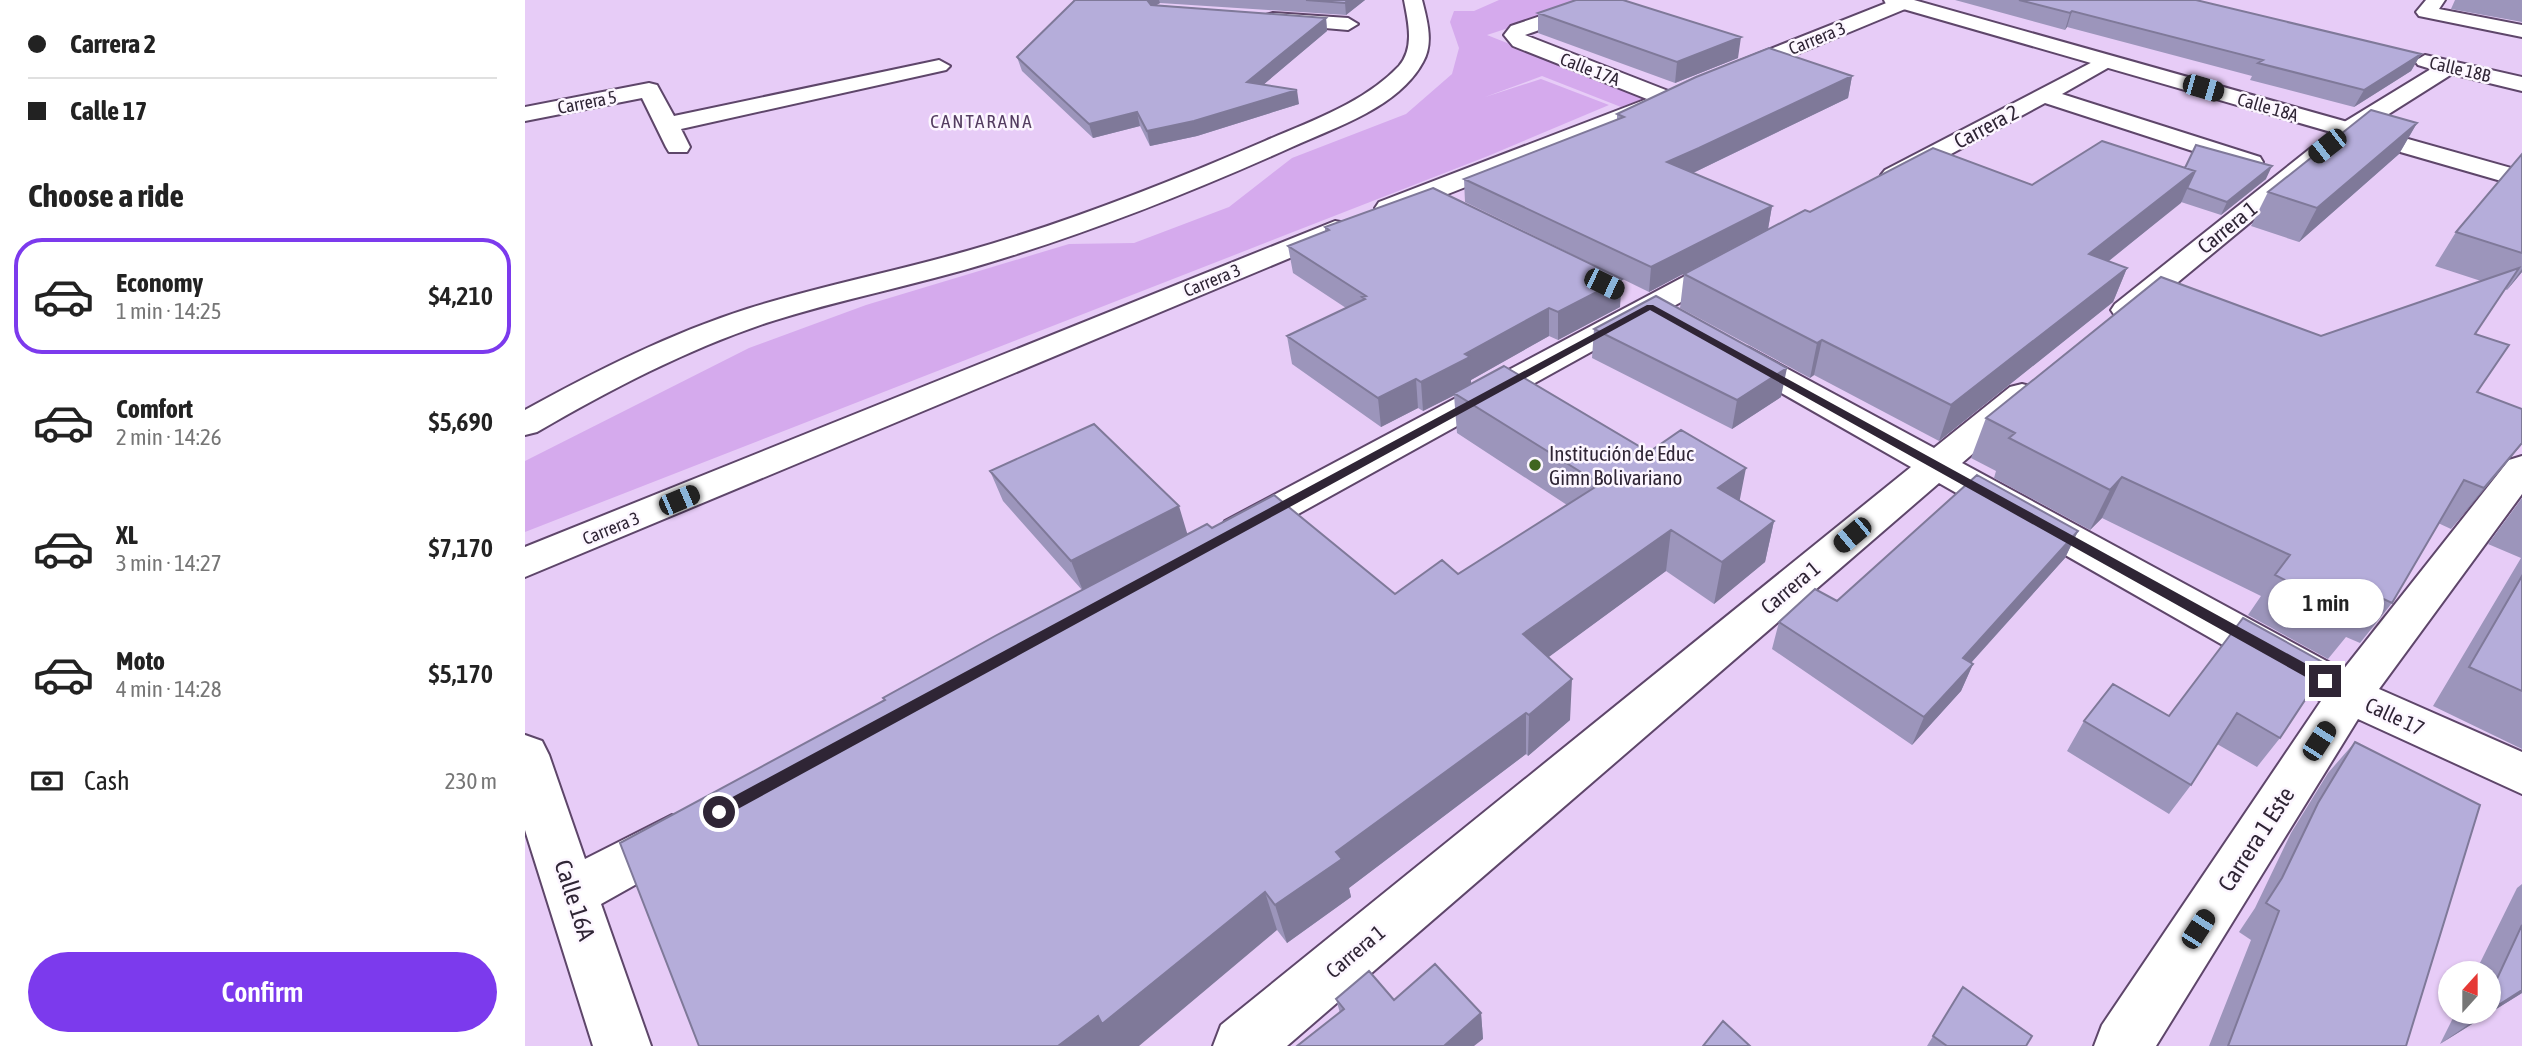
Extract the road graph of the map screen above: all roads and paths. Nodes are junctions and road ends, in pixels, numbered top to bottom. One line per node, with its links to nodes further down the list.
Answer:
1 (1413, 0): 30 (street)
2 (1606, 0): 13 (street, Calle 17A)
3 (1904, 1): 9 (street, Calle 18A); 13 (street, Carrera 3); 17 (street, Calle 18A)
4 (2431, 6): 7 (street)
5 (1255, 17): 6 (street)
6 (1348, 24)
7 (2522, 31)
8 (2408, 58): 11 (street, Calle 18B)
9 (2106, 61): 14 (street, Carrera 2); 17 (street, Calle 18A)
10 (939, 65): 16 (street)
11 (2448, 67): 12 (street, Calle 18B); 17 (street, Carrera 1)
12 (2522, 83)
13 (1689, 90): 22 (street, Carrera 3)
14 (2043, 95): 20 (street); 23 (street, Carrera 2)
15 (525, 114): 16 (street, Carrera 5)
16 (666, 125): 18 (street)
17 (2355, 125): 19 (street, Calle 18A); 20 (street, Carrera 1); 21 (street, Calle 18A)
18 (679, 149)
19 (2522, 166)
20 (2291, 175): 28 (street, Carrera 1)
21 (2522, 178)
22 (1422, 194): 24 (street); 34 (street, Carrera 3)
23 (1859, 194)
24 (1470, 217)
25 (1761, 247): 27 (street)
26 (1614, 289): 27 (street, Calle 17)
27 (1650, 307): 31 (street, Calle 17); 33 (street)
28 (2097, 333)
29 (2054, 368): 31 (street, Carrera 1)
30 (525, 424)
31 (1936, 465): 35 (street, Calle 17); 41 (street, Carrera 1)
32 (2520, 473): 35 (street, Carrera 1 Este)
33 (1209, 546)
34 (525, 564)
35 (2349, 695): 37 (street, Calle 17); 42 (street, Carrera 1 Este)
36 (525, 755): 39 (street, Calle 16A)
37 (2522, 774)
38 (707, 818): 39 (street)
39 (572, 892): 40 (street, Calle 16A)
40 (622, 1046)
41 (1242, 1046)
42 (2123, 1046)

